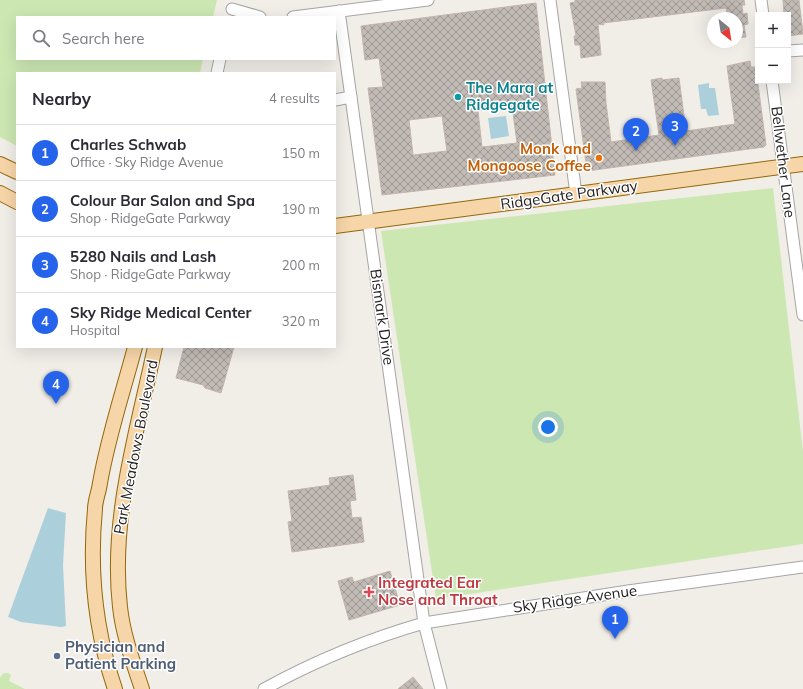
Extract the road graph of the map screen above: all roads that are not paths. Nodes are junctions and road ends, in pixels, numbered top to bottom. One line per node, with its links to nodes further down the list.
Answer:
1 (428, 0): 5 (street)
2 (550, 0): 21 (street)
3 (761, 0): 6 (street)
4 (232, 9): 7 (street)
5 (339, 11): 8 (street); 14 (street, Bismark Drive)
6 (763, 12)
7 (256, 16)
8 (301, 16)
9 (803, 50): 10 (street)
10 (791, 51)
11 (220, 60): 12 (street)
12 (217, 72)
13 (772, 84): 18 (street, Bellwether Lane)
14 (351, 97): 15 (street); 23 (street, Bismark Drive)
15 (336, 100)
16 (0, 164): 19 (main road)
17 (803, 164): 18 (main road, RidgeGate Parkway)
18 (784, 166): 21 (main road, RidgeGate Parkway); 25 (street, Bellwether Lane)
19 (16, 172)
20 (0, 193): 22 (main road)
21 (576, 194): 23 (main road, RidgeGate Parkway)
22 (16, 201)
23 (368, 222): 24 (main road, RidgeGate Parkway); 29 (street, Bismark Drive)
24 (336, 226)
25 (803, 315)
26 (135, 348): 30 (main road, Park Meadows Boulevard)
27 (155, 348): 31 (main road, Park Meadows Boulevard)
28 (803, 567): 29 (street, Sky Ridge Avenue)
29 (424, 623): 32 (street, Sky Ridge Avenue); 33 (street, Bismark Drive)
30 (115, 689)
31 (142, 689)
32 (264, 689)
33 (441, 689)

